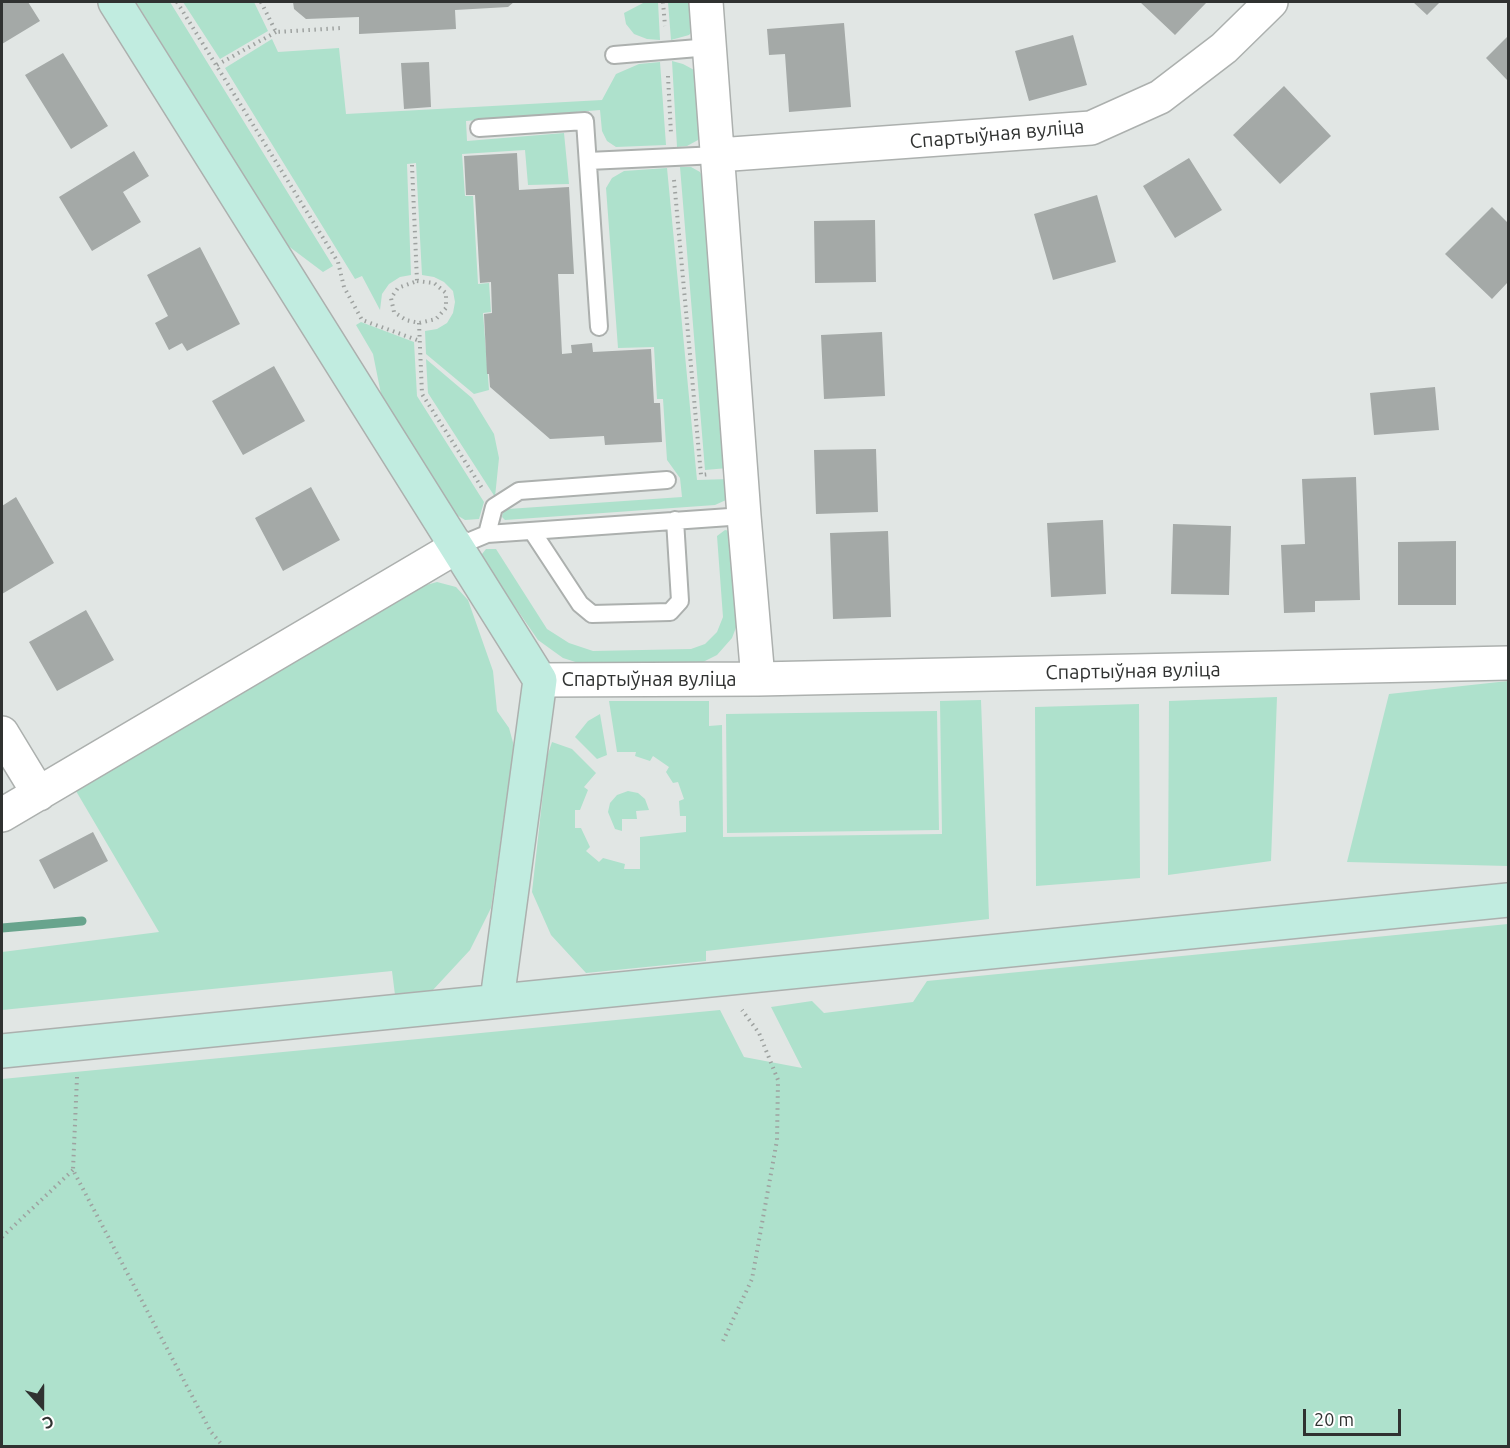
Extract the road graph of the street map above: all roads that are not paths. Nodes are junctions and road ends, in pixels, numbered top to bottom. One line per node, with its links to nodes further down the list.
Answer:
1 (115, 2): 14 (street)
2 (706, 2): 4 (street, Спартыўная вуліца)
3 (1271, 2): 7 (street, Спартыўная вуліца)
4 (710, 47): 5 (lane); 7 (street, Спартыўная вуліца)
5 (614, 56)
6 (479, 128): 8 (lane)
7 (718, 154): 8 (lane); 11 (street, Спартыўная вуліца)
8 (588, 161): 9 (lane)
9 (599, 327)
10 (667, 480): 14 (lane)
11 (744, 516): 12 (lane); 16 (street, Спартыўная вуліца)
12 (675, 520): 13 (lane); 13 (lane)
13 (532, 531): 14 (lane)
14 (472, 540): 17 (street); 19 (street)
15 (1509, 663): 16 (street, Спартыўная вуліца)
16 (758, 679): 17 (street, Спартыўная вуліца)
17 (540, 680): 22 (street)
18 (2, 733): 19 (street)
19 (39, 794): 20 (street)
20 (2, 815)
21 (1509, 900): 22 (street)
22 (497, 1000): 23 (street)
23 (2, 1051)

